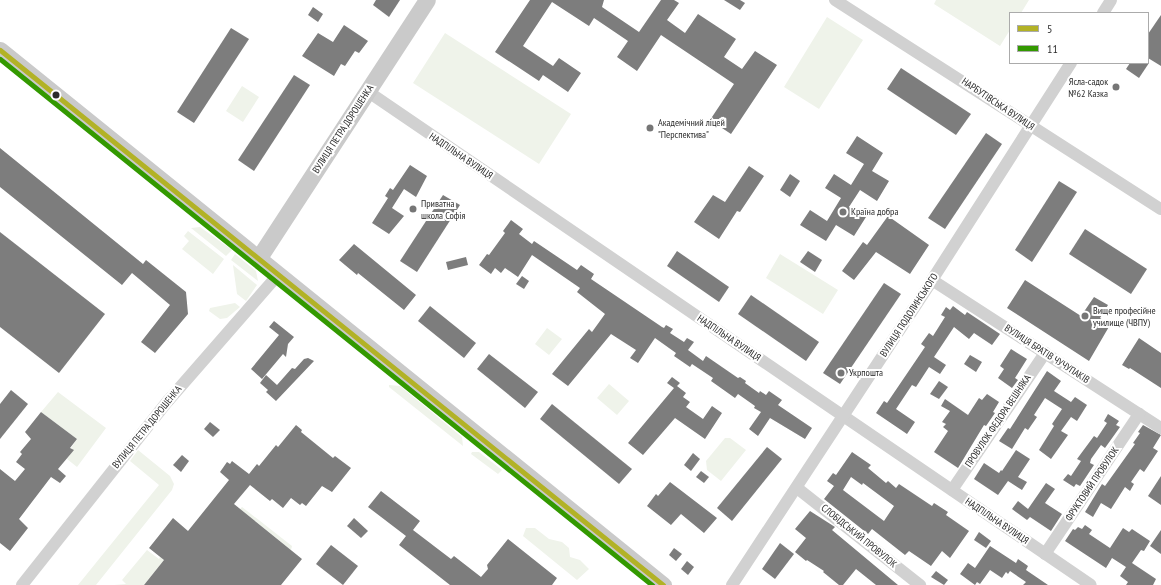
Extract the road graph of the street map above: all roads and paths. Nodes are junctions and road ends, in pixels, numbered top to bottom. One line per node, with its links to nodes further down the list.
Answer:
1 (428, 0): 7 (main road, ВУЛИЦЯ ПЕТРА ДОРОШЕНКА)
2 (835, 0): 8 (street, НАРБУТІВСЬКА ВУЛИЦЯ)
3 (1111, 0): 4 (street)
4 (1104, 12)
5 (0, 50): 10 (main road)
6 (1070, 64): 8 (street, ВУЛИЦЯ ПОДОЛИНСЬКОГО)
7 (367, 92): 10 (main road, ВУЛИЦЯ ПЕТРА ДОРОШЕНКА); 15 (street, НАДПІЛЬНА ВУЛИЦЯ)
8 (1032, 126): 9 (street, НАРБУТІВСЬКА ВУЛИЦЯ); 12 (street, ВУЛИЦЯ ПОДОЛИНСЬКОГО)
9 (1161, 209)
10 (258, 258): 11 (main road)
11 (278, 275): 20 (street, ВУЛИЦЯ ПЕТРА ДОРОШЕНКА); 21 (main road)
12 (932, 280): 13 (street, ВУЛИЦЯ БРАТІВ ЧУЧУПАКІВ); 15 (street, ВУЛИЦЯ ПОДОЛИНСЬКОГО)
13 (1045, 353): 14 (street, ВУЛИЦЯ БРАТІВ ЧУЧУПАКІВ); 18 (street, ПРОВУЛОК ФЕДОРА ВЕШНЯКА)
14 (1139, 414): 16 (street, ВУЛИЦЯ БРАТІВ ЧУЧУПАКІВ); 19 (street, ФРУКТОВИЙ ПРОВУЛОК)
15 (843, 416): 17 (street, ВУЛИЦЯ ПОДОЛИНСЬКОГО); 18 (street, НАДПІЛЬНА ВУЛИЦЯ)
16 (1161, 428)
17 (797, 488): 22 (street, ВУЛИЦЯ ПОДОЛИНСЬКОГО); 23 (street, СЛОБІДСЬКИЙ ПРОВУЛОК)
18 (952, 490): 19 (street, НАДПІЛЬНА ВУЛИЦЯ)
19 (1045, 554): 24 (street, НАДПІЛЬНА ВУЛИЦЯ)
20 (22, 585)
21 (663, 585)
22 (732, 585)
23 (920, 585)
24 (1091, 585)

